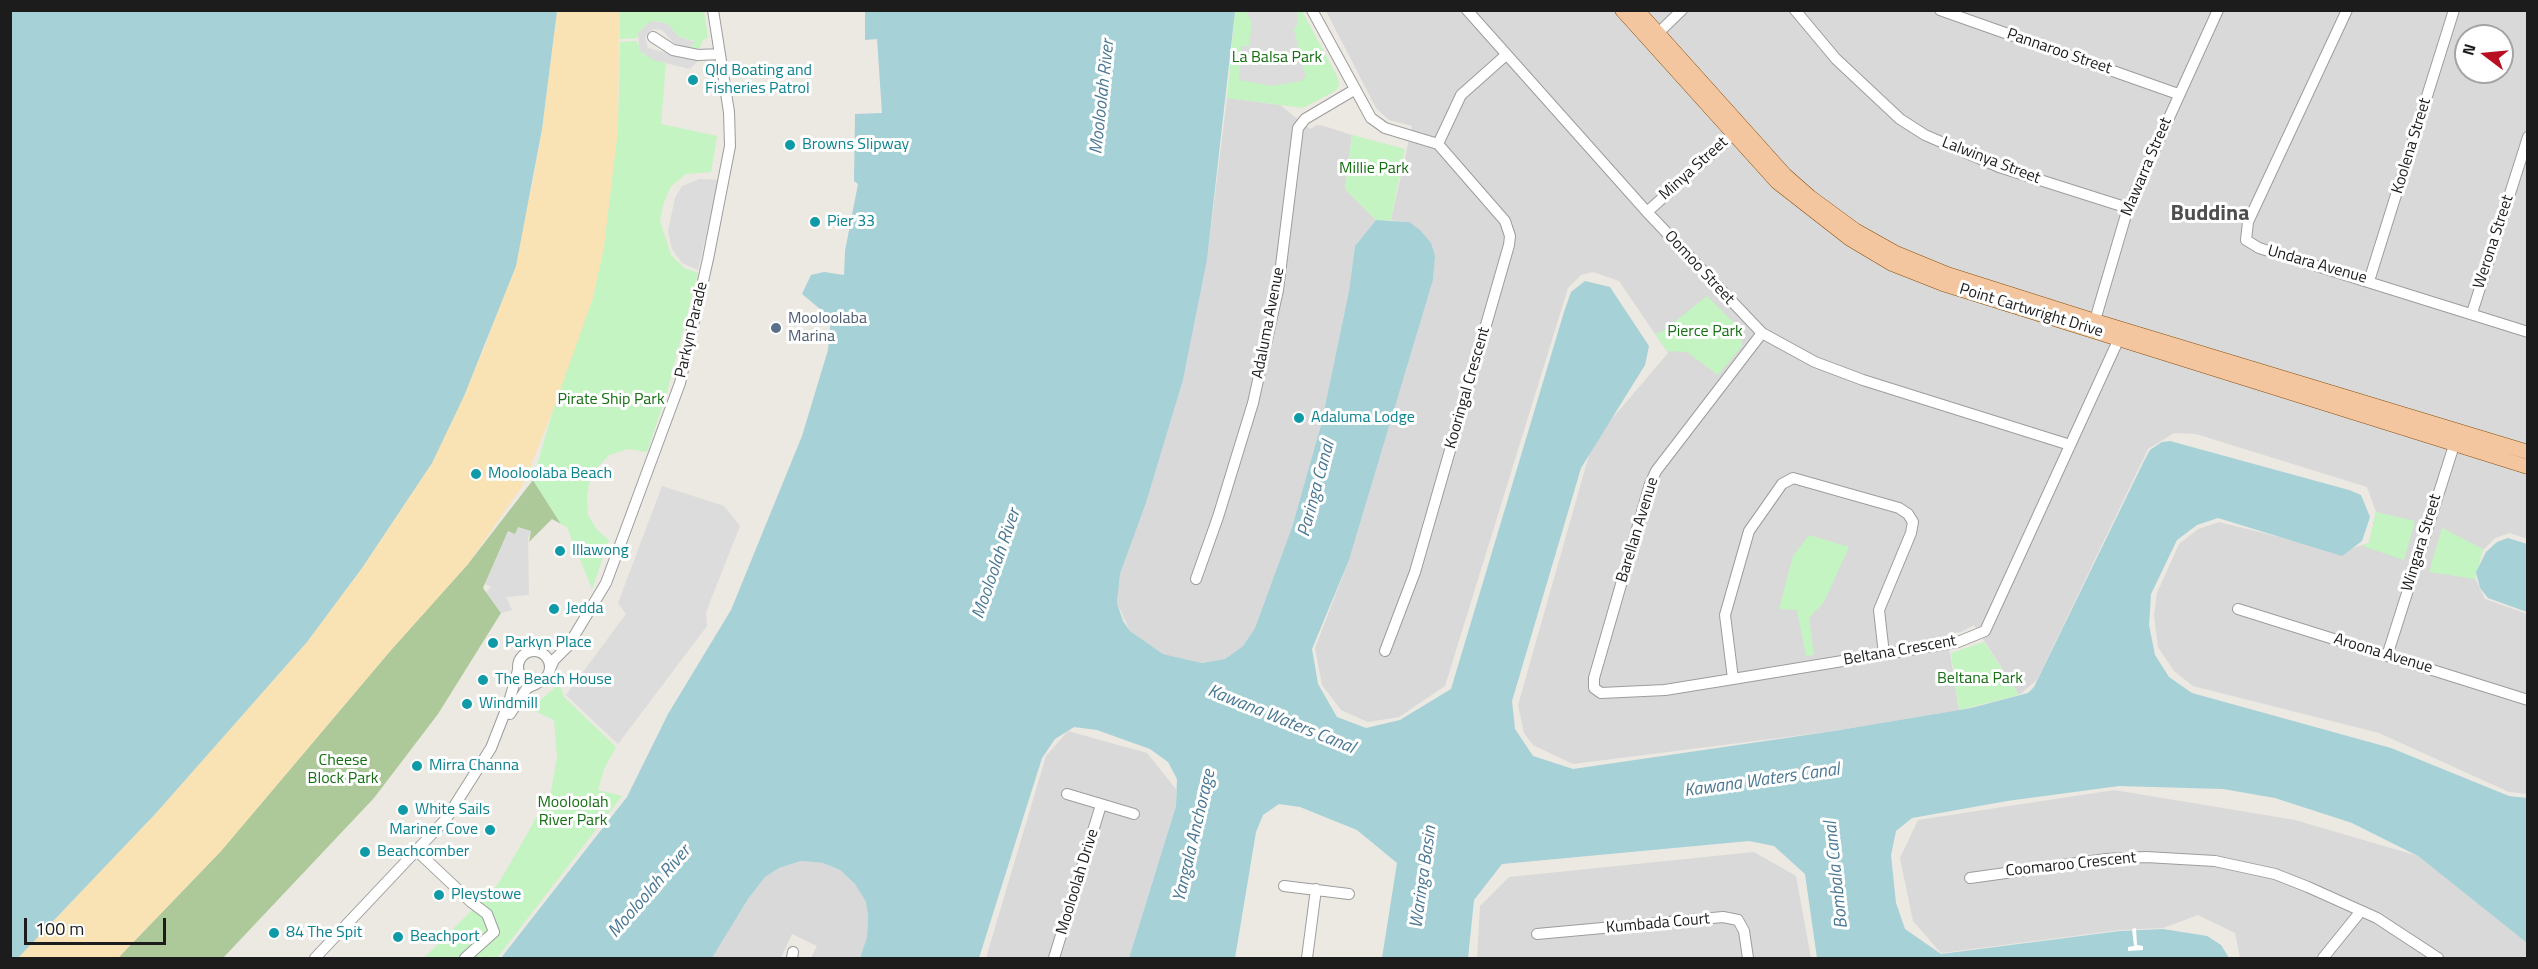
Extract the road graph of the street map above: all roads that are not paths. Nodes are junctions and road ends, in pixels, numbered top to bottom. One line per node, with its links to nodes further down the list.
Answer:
1 (712, 10): 14 (street, Parkyn Parade)
2 (1312, 10): 16 (street)
3 (1467, 10): 15 (street, Oomoo Street)
4 (1622, 10): 13 (main road, Point Cartwright Drive)
5 (1637, 10): 13 (main road, Point Cartwright Drive)
6 (1682, 10): 13 (street)
7 (1795, 10): 21 (street, Lalwinya Street)
8 (1940, 10): 17 (street, Pannaroo Street)
9 (2218, 10): 17 (street, Mawarra Street)
10 (2346, 10): 23 (street, Undara Avenue)
11 (2454, 10): 23 (street, Koolena Street)
12 (653, 37): 14 (street)
13 (1654, 37): 18 (main road, Point Cartwright Drive)
14 (720, 54): 35 (street, Parkyn Parade)
15 (1506, 55): 20 (street); 22 (street, Oomoo Street)
16 (1354, 90): 20 (street); 33 (street, Adaluma Avenue)
17 (2178, 94): 21 (street, Mawarra Street)
18 (1737, 131): 22 (street, Minya Street); 25 (main road, Point Cartwright Drive)
19 (2528, 137): 24 (street, Werona Street)
20 (1438, 144): 36 (street, Kooringal Crescent)
21 (2128, 208): 25 (street, Mawarra Street)
22 (1647, 212): 27 (street, Oomoo Street)
23 (2369, 280): 24 (street, Undara Avenue)
24 (2472, 313): 26 (street, Undara Avenue)
25 (2093, 325): 28 (main road, Point Cartwright Drive)
26 (2528, 332)
27 (1762, 333): 30 (street, Oomoo Street); 44 (street, Barellan Avenue)
28 (2121, 334): 29 (main road, Point Cartwright Drive); 30 (street, Beltana Crescent)
29 (2456, 437): 31 (main road, Point Cartwright Drive); 32 (main road, Point Cartwright Drive); 39 (street, Wingara Street)
30 (2070, 445): 38 (street, Beltana Crescent)
31 (2528, 452)
32 (2528, 467)
33 (1196, 579)
34 (2238, 609): 39 (street, Aroona Avenue)
35 (577, 632): 37 (street, Parkyn Parade); 40 (street, Parkyn Parade)
36 (1385, 651)
37 (541, 652): 40 (street); 41 (street)
38 (1884, 654): 42 (street, Beltana Crescent); 42 (street)
39 (2387, 656): 45 (street, Aroona Avenue)
40 (550, 669): 43 (street)
41 (518, 670): 43 (street); 46 (street)
42 (1733, 679): 44 (street, Beltana Crescent)
43 (536, 683): 46 (street)
44 (1594, 688)
45 (2528, 700)
46 (497, 735): 50 (street)
47 (1067, 794): 48 (street)
48 (1101, 806): 49 (street); 59 (street, Mooloolah Drive)
49 (1134, 814)
50 (418, 852): 57 (street); 58 (street)
51 (1970, 878): 55 (street, Coomaroo Crescent)
52 (1284, 886): 53 (street)
53 (1316, 889): 54 (street); 60 (street)
54 (1348, 894)
55 (2361, 911): 62 (street); 63 (street, Coomaroo Crescent)
56 (1537, 934): 61 (street, Kumbada Court)
57 (315, 958)
58 (465, 958)
59 (1054, 958)
60 (1306, 958)
61 (1748, 958)
62 (2323, 958)
63 (2438, 958)

